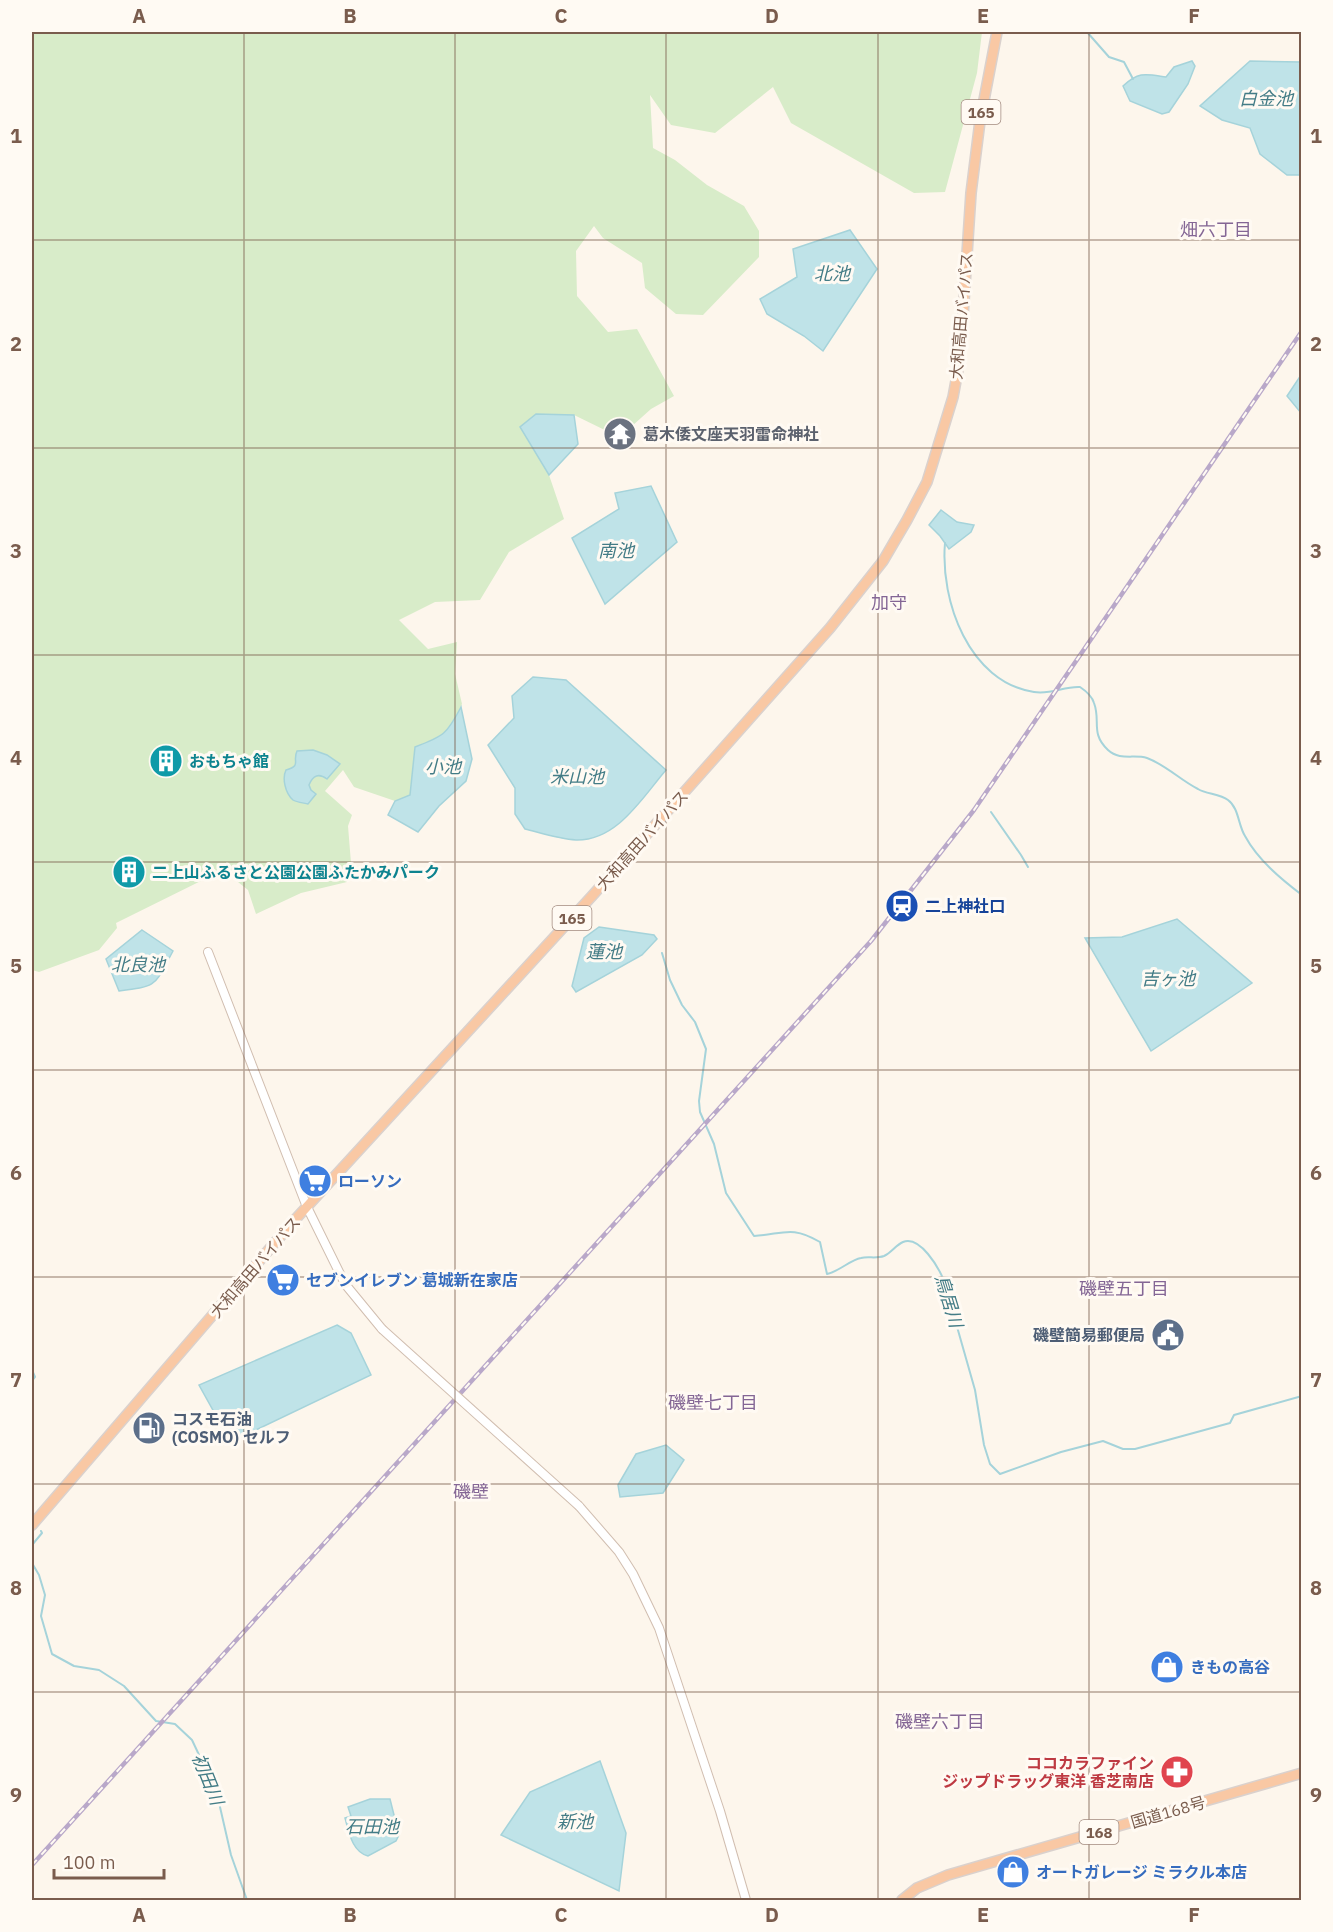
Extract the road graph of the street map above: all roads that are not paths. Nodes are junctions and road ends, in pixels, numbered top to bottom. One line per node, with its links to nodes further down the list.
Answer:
1 (997, 32): 3 (highway, 大和高田バイパス / 165)
2 (208, 952): 3 (street)
3 (307, 1207): 4 (highway, 大和高田バイパス / 165); 6 (street, bridge)
4 (32, 1525)
5 (1302, 1773): 7 (highway, 国道168号 / 168)
6 (746, 1900)
7 (902, 1900)

